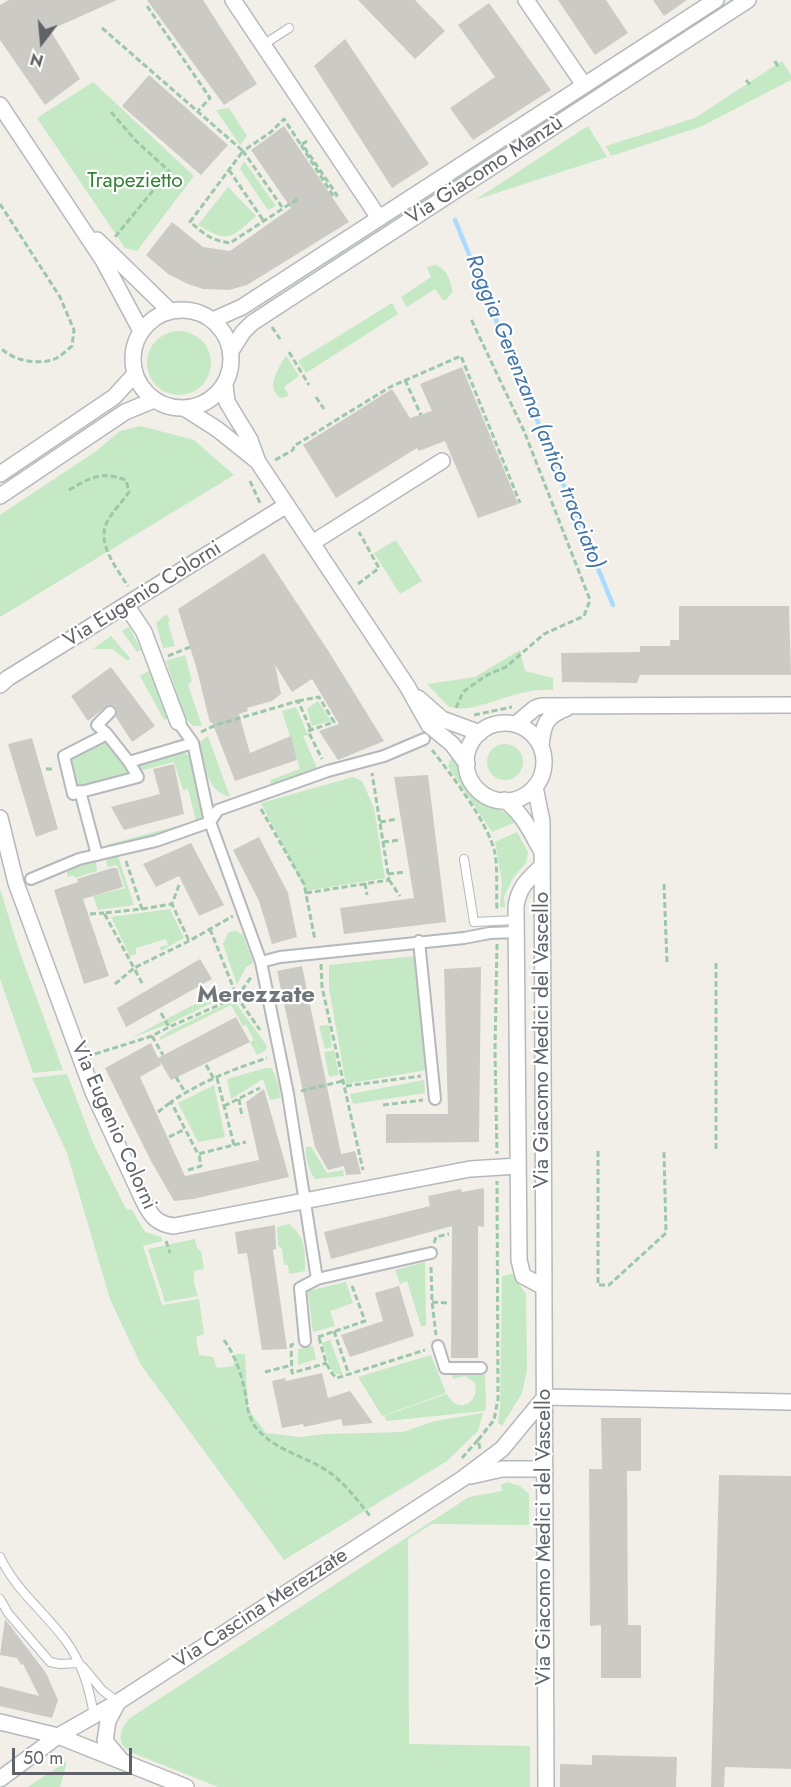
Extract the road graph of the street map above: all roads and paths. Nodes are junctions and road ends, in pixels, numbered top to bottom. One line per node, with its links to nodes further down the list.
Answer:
1 (233, 0): 8 (street)
2 (526, 0): 12 (street)
3 (716, 0): 12 (street, Via Giacomo Manzù)
4 (748, 0): 35 (street, Via Giacomo Manzù)
5 (147, 6): 15 (path)
6 (102, 28): 15 (path)
7 (289, 28): 8 (lane)
8 (263, 45): 25 (street)
9 (776, 61): 10 (path)
10 (779, 69)
11 (746, 80): 13 (path)
12 (584, 85): 25 (street, Via Giacomo Manzù)
13 (752, 87)
14 (0, 105): 24 (street)
15 (198, 111): 19 (path)
16 (111, 112): 27 (path)
17 (307, 141): 18 (path)
18 (302, 144): 18 (path); 19 (path)
19 (243, 152): 20 (path); 23 (path)
20 (229, 171): 26 (path); 26 (path)
21 (299, 198): 23 (path)
22 (0, 204): 34 (path)
23 (282, 207): 26 (path)
24 (73, 217): 28 (street); 32 (street)
25 (379, 218): 30 (street, Via Giacomo Manzù)
26 (263, 220)
27 (114, 239)
28 (170, 311): 30 (street); 32 (street)
29 (471, 319): 68 (path)
30 (213, 320): 35 (street)
31 (272, 327): 33 (path)
32 (141, 332): 37 (street)
33 (280, 339)
34 (0, 346)
35 (231, 351): 39 (street)
36 (289, 352): 40 (path)
37 (135, 374): 42 (street); 49 (street)
38 (405, 380): 45 (path); 46 (path); 52 (path)
39 (225, 385): 43 (street); 48 (street)
40 (309, 385)
41 (316, 397): 44 (path)
42 (154, 400): 43 (street); 51 (street)
43 (184, 408): 48 (street)
44 (324, 409)
45 (421, 415)
46 (275, 460)
47 (442, 461): 54 (street)
48 (258, 462): 53 (street)
49 (0, 474)
50 (69, 490): 56 (path)
51 (0, 496)
52 (520, 503)
53 (286, 505): 55 (street); 58 (street, Via Eugenio Colorni)
54 (350, 517): 55 (street); 57 (path)
55 (312, 543): 62 (street)
56 (111, 560)
57 (359, 583)
58 (126, 605): 60 (street); 61 (street, Via Eugenio Colorni)
59 (190, 647): 60 (path)
60 (155, 661): 70 (street)
61 (0, 686)
62 (407, 686): 73 (street); 80 (street)
63 (298, 701): 72 (path); 72 (path); 76 (path)
64 (518, 705): 69 (path)
65 (791, 705): 66 (street)
66 (570, 707): 71 (street); 77 (street)
67 (110, 712): 74 (street)
68 (454, 713)
69 (468, 717)
70 (178, 722): 76 (street)
71 (516, 724): 73 (street); 77 (street)
72 (311, 730): 81 (path)
73 (480, 733): 80 (street)
74 (107, 734): 78 (street); 83 (street)
75 (424, 739): 79 (street)
76 (191, 740): 78 (street); 89 (street)
77 (541, 746): 82 (street)
78 (129, 762): 83 (street)
79 (362, 763): 81 (street); 90 (path)
80 (467, 764): 85 (street)
81 (328, 771): 84 (street)
82 (535, 787): 85 (street); 95 (street, Via Giacomo Medici del Vascello)
83 (80, 791): 94 (street)
84 (255, 798): 89 (street); 104 (path)
85 (504, 800): 95 (street)
86 (474, 810): 112 (path)
87 (0, 818): 160 (street, Via Eugenio Colorni)
88 (397, 819): 90 (path)
89 (210, 822): 93 (street); 109 (street)
90 (380, 822): 92 (path)
91 (401, 840): 92 (path)
92 (383, 842): 98 (path)
93 (122, 848): 94 (street); 108 (path)
94 (97, 855): 99 (street)
95 (542, 858): 113 (street, Via Giacomo Medici del Vascello); 166 (street, Via Giacomo Medici del Vascello)
96 (464, 859): 112 (lane)
97 (405, 873): 98 (path)
98 (388, 874): 100 (path)
99 (31, 879)
100 (389, 880): 101 (path); 106 (path)
101 (365, 884): 104 (path); 105 (path)
102 (664, 884): 120 (path)
103 (178, 885): 107 (path)
104 (306, 893): 118 (path)
105 (367, 896)
106 (400, 896)
107 (172, 904): 108 (path); 116 (path)
108 (142, 909): 110 (path)
109 (242, 911): 114 (path); 119 (street)
110 (104, 913): 111 (path); 122 (path)
111 (90, 914)
112 (497, 921): 113 (lane)
113 (516, 926): 115 (street); 156 (street, Via Giacomo Medici del Vascello)
114 (210, 929): 116 (path); 125 (path)
115 (497, 933): 117 (street); 157 (path)
116 (189, 941): 122 (path)
117 (419, 941): 118 (street); 133 (street)
118 (318, 953): 119 (street); 136 (path)
119 (261, 962): 125 (path); 130 (street)
120 (667, 962)
121 (716, 963): 154 (path)
122 (134, 968): 123 (path); 124 (path)
123 (115, 984)
124 (143, 985)
125 (237, 997): 127 (path); 130 (path)
126 (161, 1013): 127 (path)
127 (169, 1027): 128 (path)
128 (152, 1036): 129 (path); 131 (path)
129 (163, 1055)
130 (279, 1055): 135 (path); 140 (street)
131 (93, 1056)
132 (206, 1065): 135 (path)
133 (433, 1073): 137 (path); 142 (street)
134 (176, 1077): 139 (path)
135 (215, 1078): 139 (path); 145 (path)
136 (343, 1081): 137 (path); 140 (path)
137 (346, 1086): 159 (path)
138 (260, 1088): 141 (path)
139 (185, 1092): 143 (path)
140 (288, 1094): 160 (street)
141 (239, 1099): 145 (path); 147 (path)
142 (435, 1099): 144 (path)
143 (171, 1102): 146 (path); 148 (path)
144 (383, 1105)
145 (224, 1106): 151 (path)
146 (158, 1112)
147 (242, 1117)
148 (185, 1129): 149 (path); 155 (path)
149 (169, 1137)
150 (246, 1142): 151 (path)
151 (234, 1145): 155 (path)
152 (598, 1151): 153 (path)
153 (664, 1152)
154 (716, 1152)
155 (198, 1154): 158 (path)
156 (518, 1166): 157 (street, Via Eugenio Colorni); 166 (street, Via Giacomo Medici del Vascello)
157 (497, 1168): 160 (street, Via Eugenio Colorni); 181 (path)
158 (188, 1170)
159 (363, 1170)
160 (304, 1201): 165 (street)
161 (166, 1236): 163 (path)
162 (431, 1252): 164 (street); 167 (path)
163 (170, 1253)
164 (347, 1272): 165 (street); 169 (path)
165 (317, 1279): 172 (street)
166 (544, 1287): 179 (street, Via Giacomo Medici del Vascello)
167 (432, 1302): 168 (path); 173 (path)
168 (448, 1303)
169 (334, 1331): 170 (path); 178 (path)
170 (318, 1336): 172 (path); 174 (path)
171 (224, 1340): 184 (path)
172 (305, 1341): 175 (path)
173 (438, 1346): 176 (street); 178 (path)
174 (327, 1363): 175 (path); 178 (path)
175 (292, 1365): 177 (path)
176 (481, 1368)
177 (264, 1372)
178 (349, 1375)
179 (545, 1397): 180 (street); 182 (street, Via Giacomo Medici del Vascello); 183 (street, Via Cascina Merezzate)
180 (791, 1402)
181 (478, 1440)
182 (545, 1469): 183 (street); 195 (street, Via Giacomo Medici del Vascello)
183 (462, 1479): 188 (street, Via Cascina Merezzate)
184 (370, 1516)
185 (0, 1557): 187 (lane)
186 (0, 1599): 187 (lane)
187 (79, 1663): 188 (lane); 189 (lane)
188 (118, 1702): 189 (street, Via Cascina Merezzate); 192 (street)
189 (94, 1716): 191 (street, Via Cascina Merezzate)
190 (0, 1722): 191 (street)
191 (58, 1736): 192 (street); 193 (street, Via Cascina Merezzate)
192 (123, 1762): 194 (street)
193 (0, 1779)
194 (186, 1787)
195 (546, 1787)

